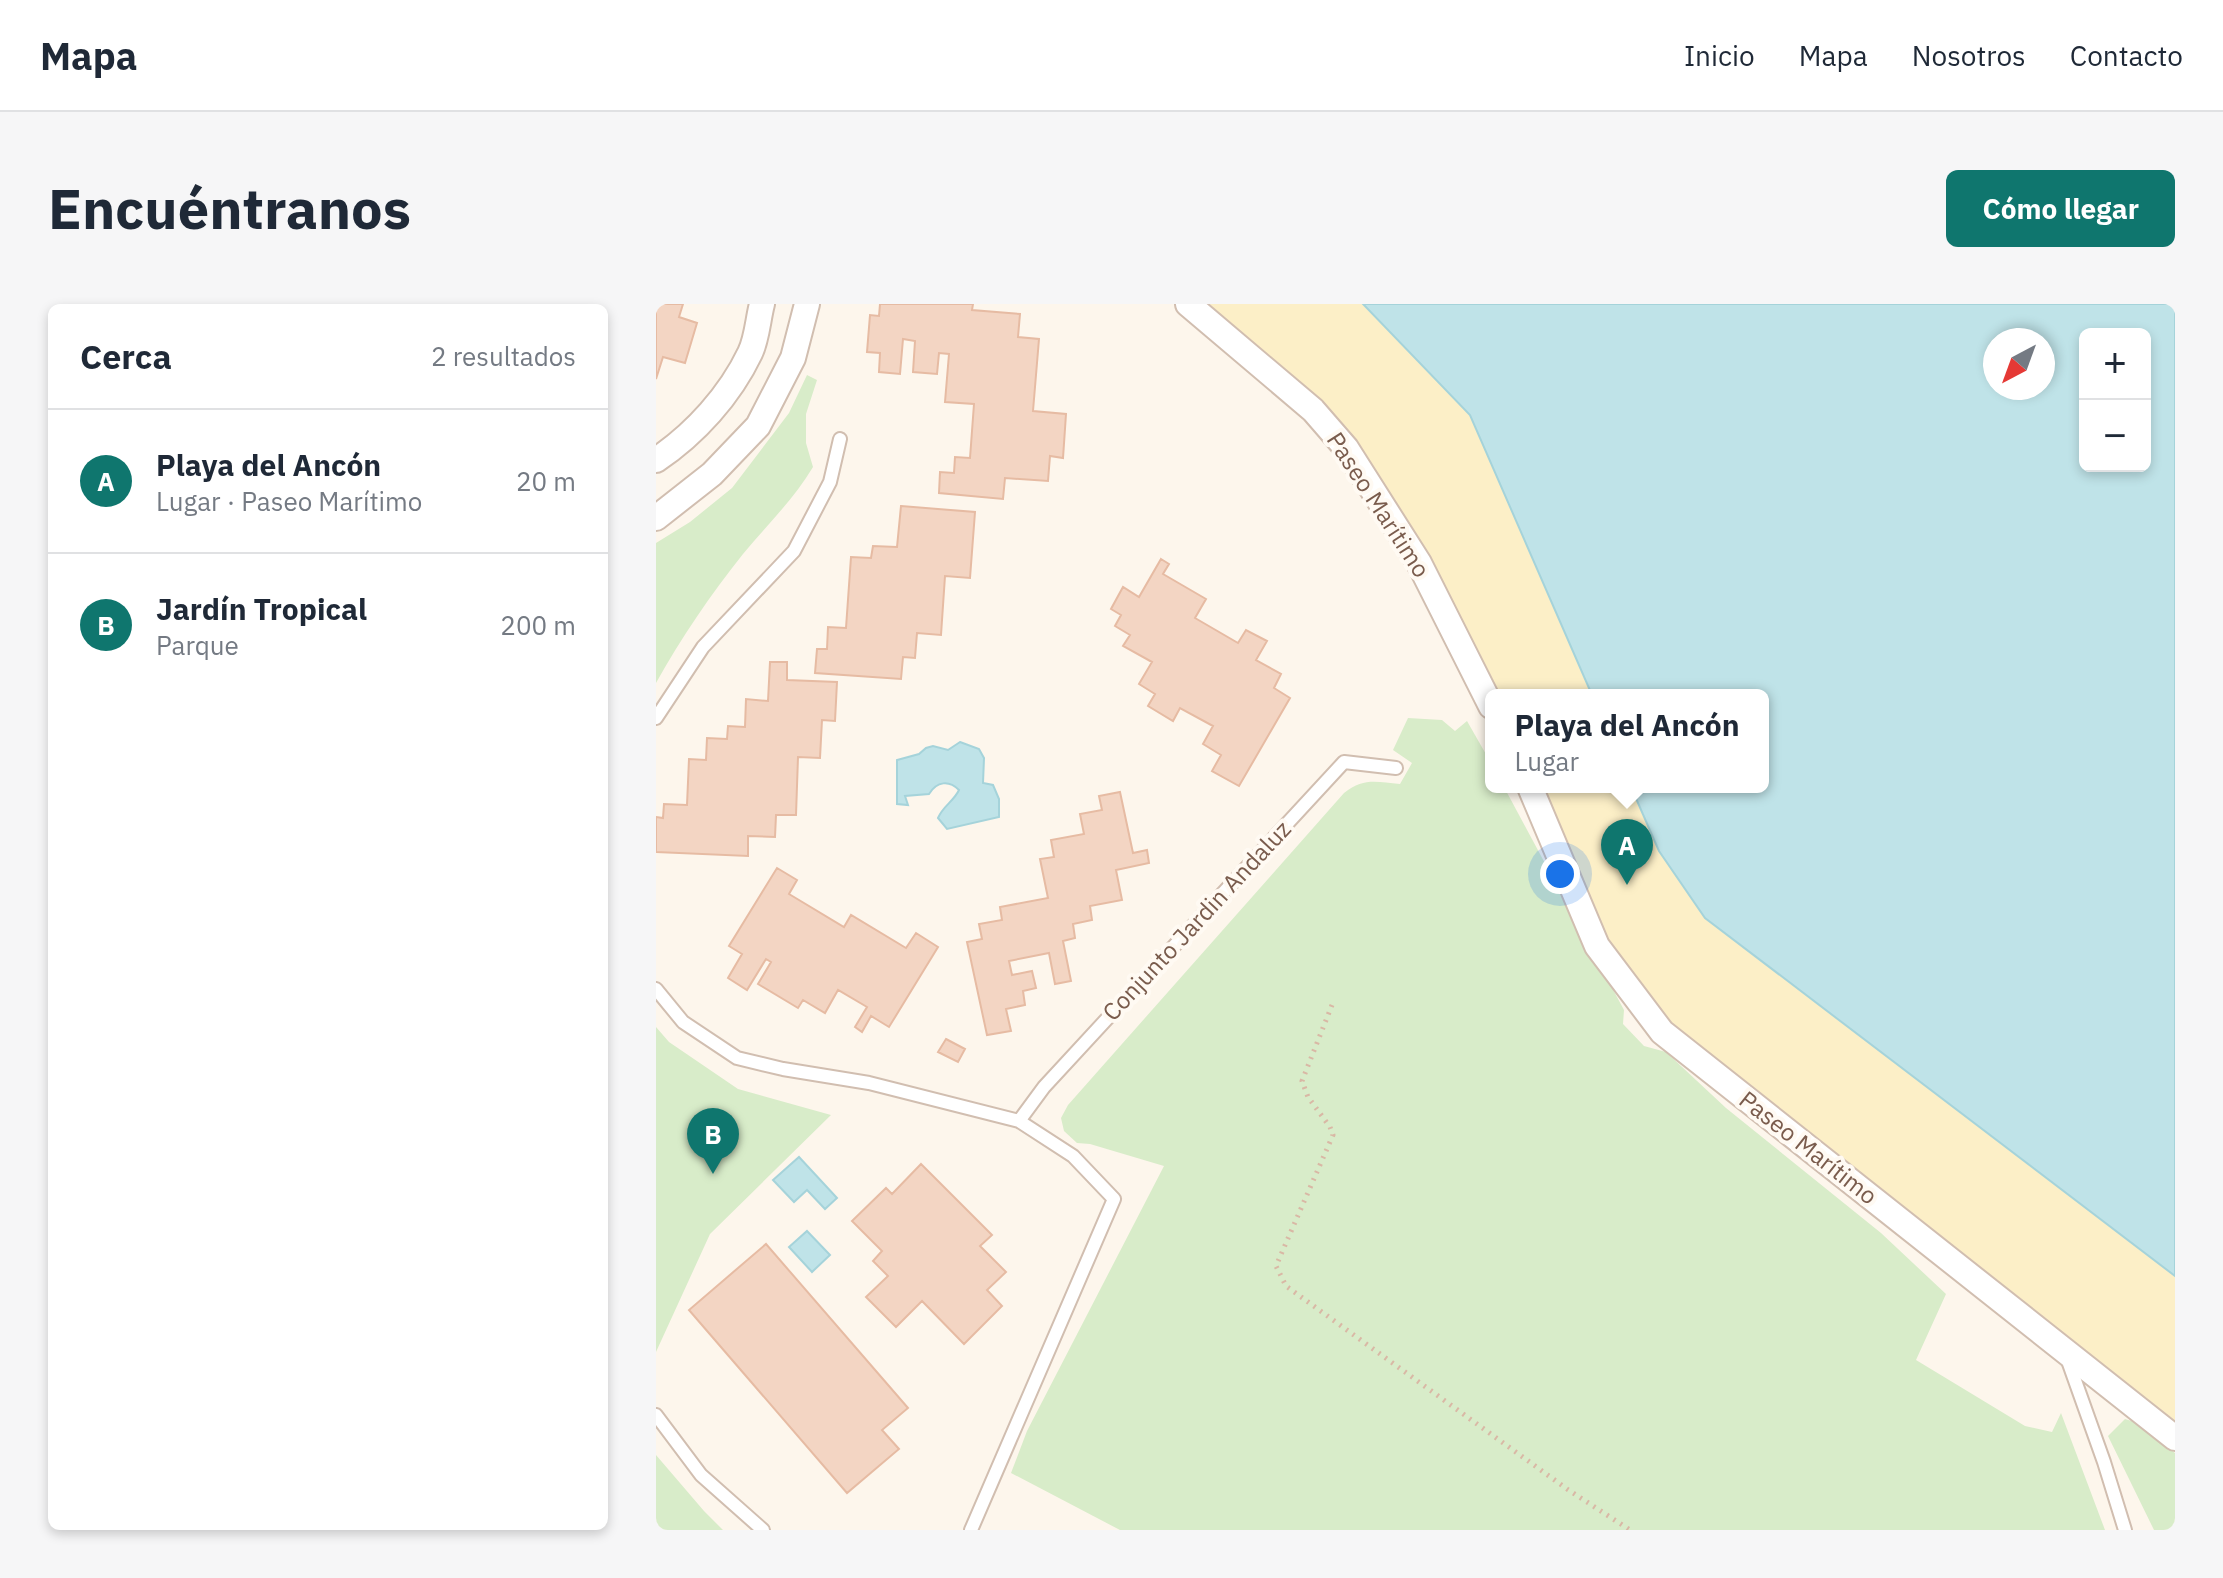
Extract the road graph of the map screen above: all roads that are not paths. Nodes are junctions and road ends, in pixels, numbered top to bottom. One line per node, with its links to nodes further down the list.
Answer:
1 (762, 304): 5 (street)
2 (807, 304): 6 (street)
3 (1188, 304): 7 (street, Paseo Marítimo)
4 (840, 439): 8 (lane)
5 (656, 460)
6 (656, 518)
7 (1485, 694)
8 (656, 718)
9 (1396, 768): 12 (lane, Conjunto Jardin Andaluz)
10 (1533, 793): 13 (street, Paseo Marítimo)
11 (656, 989): 12 (lane)
12 (1019, 1121): 17 (lane)
13 (2065, 1351): 15 (street, Paseo Marítimo); 18 (lane)
14 (656, 1415): 16 (lane)
15 (2175, 1438)
16 (763, 1530)
17 (971, 1530)
18 (2125, 1530)

